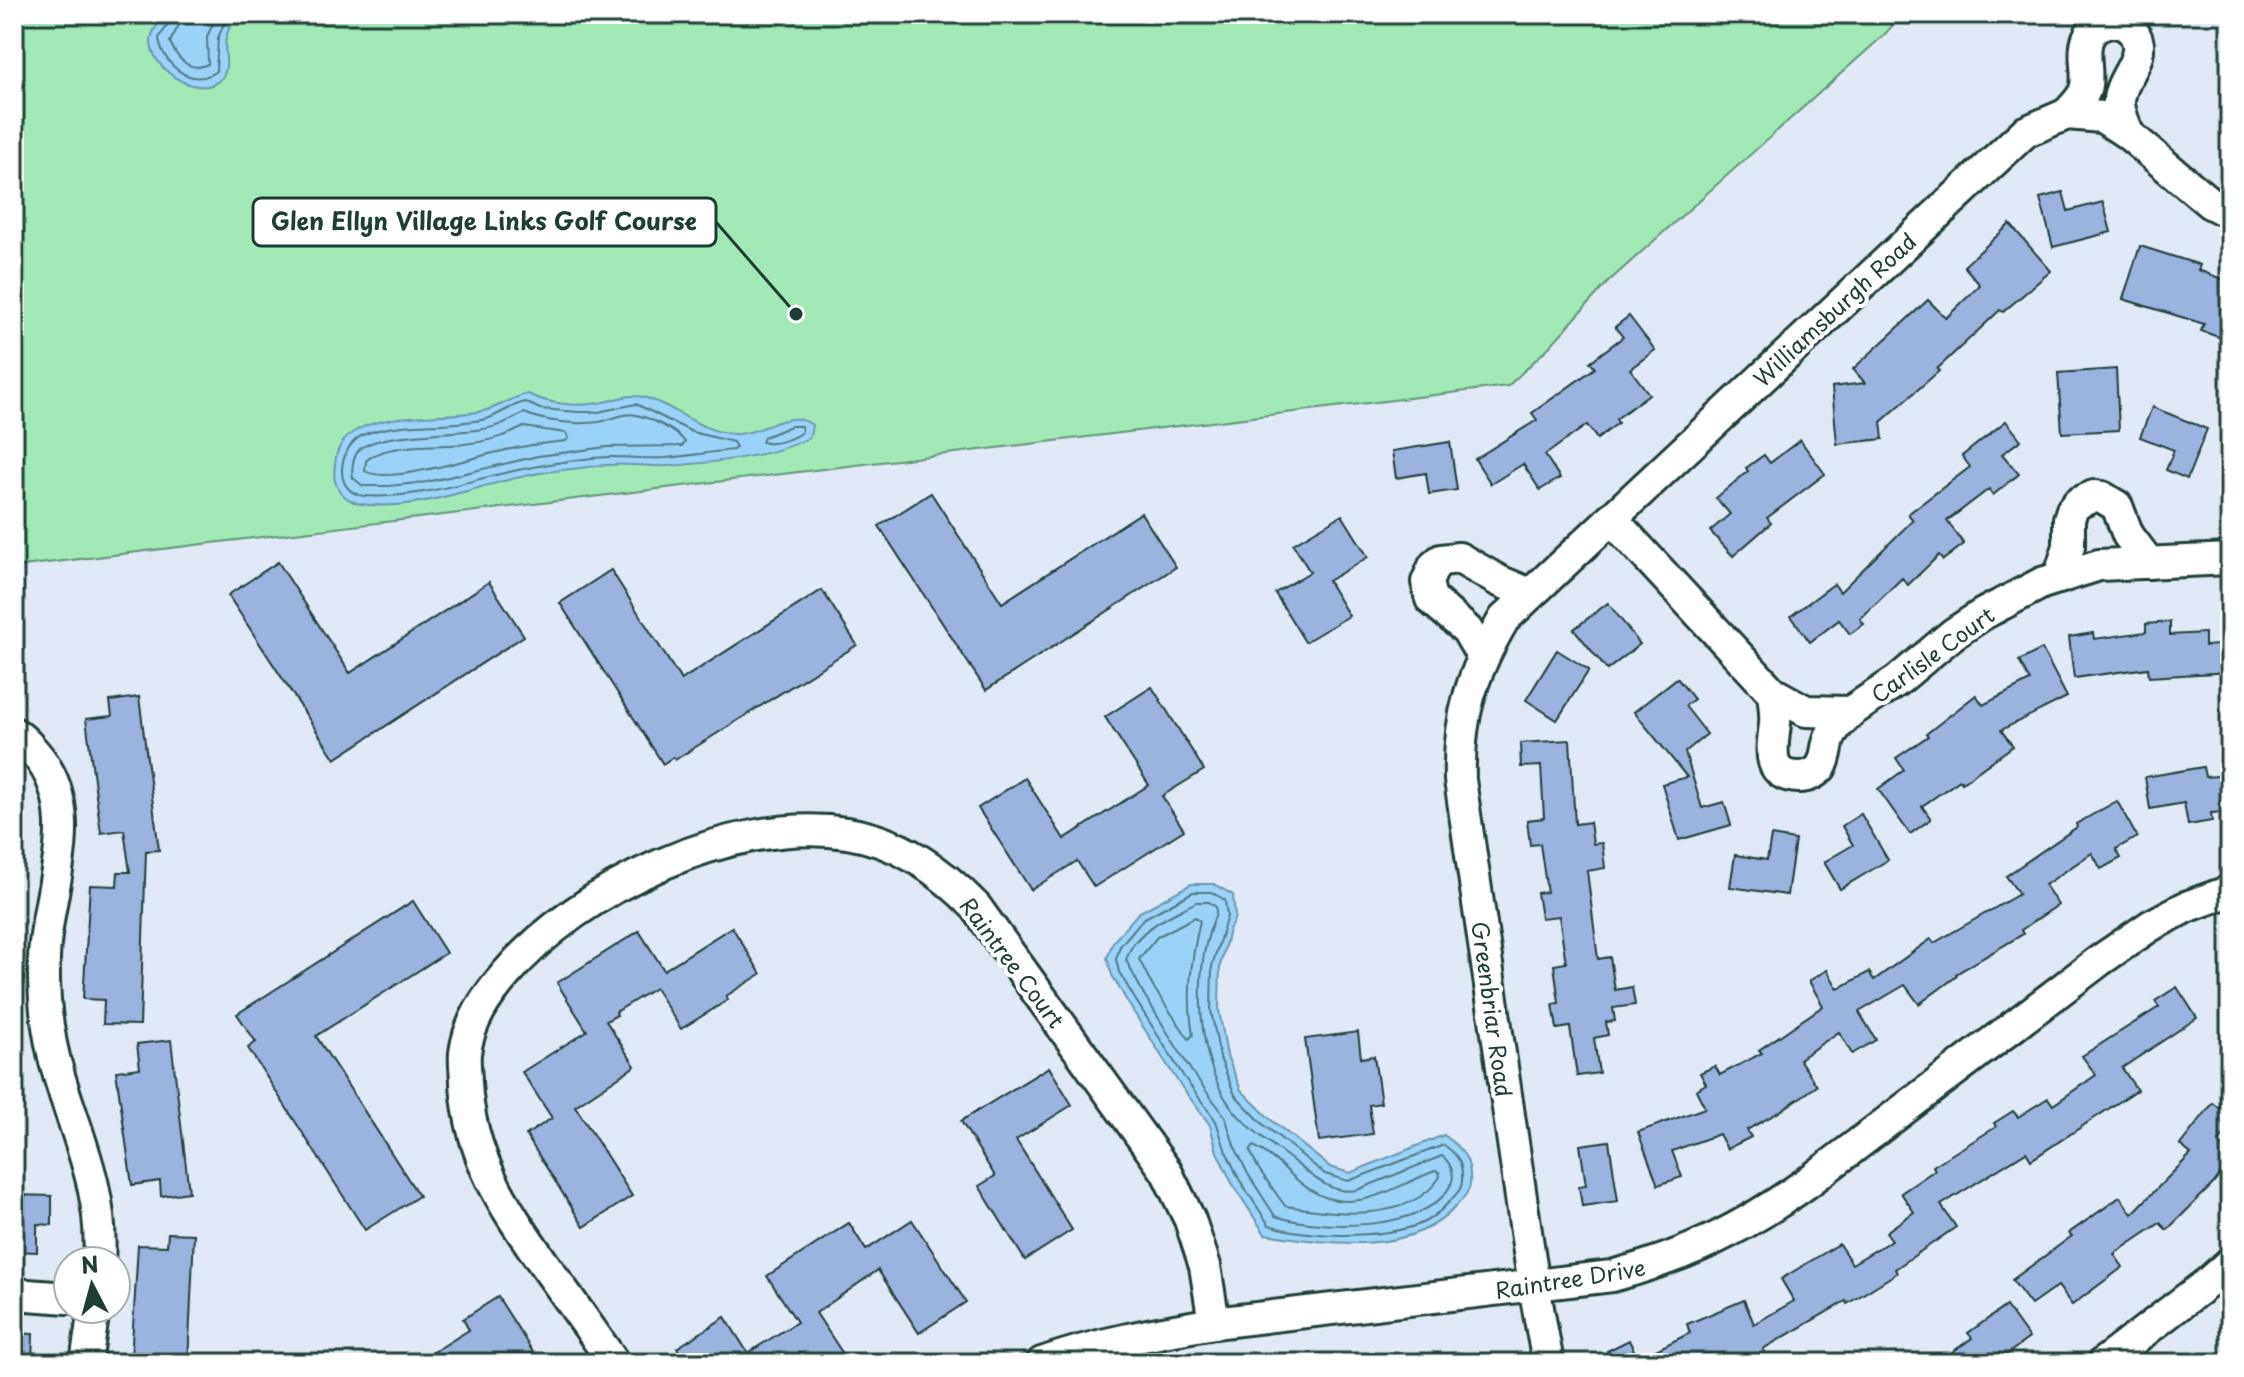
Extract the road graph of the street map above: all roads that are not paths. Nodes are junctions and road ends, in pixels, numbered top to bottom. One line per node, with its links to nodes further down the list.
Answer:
1 (2067, 114): 2 (street); 2 (street); 4 (street, Williamsburgh Road)
2 (2128, 134): 3 (street)
3 (2230, 213)
4 (1611, 518): 8 (street, Greenbriar Road); 10 (street, Carlisle Court)
5 (2230, 559): 6 (street, Carlisle Court)
6 (2149, 563): 7 (street, Carlisle Court); 7 (street)
7 (2059, 578): 11 (street, Carlisle Court)
8 (1530, 594): 9 (street, Greenbriar Road); 9 (street)
9 (1482, 656): 16 (street, Greenbriar Road)
10 (1773, 693): 11 (street, Carlisle Court); 11 (street, Carlisle Court)
11 (1850, 712)
12 (14, 733): 14 (street)
13 (2230, 891): 16 (street, Raintree Drive)
14 (100, 1245)
15 (2230, 1263): 25 (street)
16 (1534, 1286): 19 (street, Raintree Drive); 24 (street, Greenbriar Road)
17 (14, 1294): 18 (street)
18 (52, 1297)
19 (1214, 1323): 22 (street, Raintree Court); 23 (street, Raintree Drive)
20 (92, 1325): 21 (street)
21 (86, 1363)
22 (614, 1363)
23 (1042, 1363)
24 (1548, 1363)
25 (2103, 1363)

